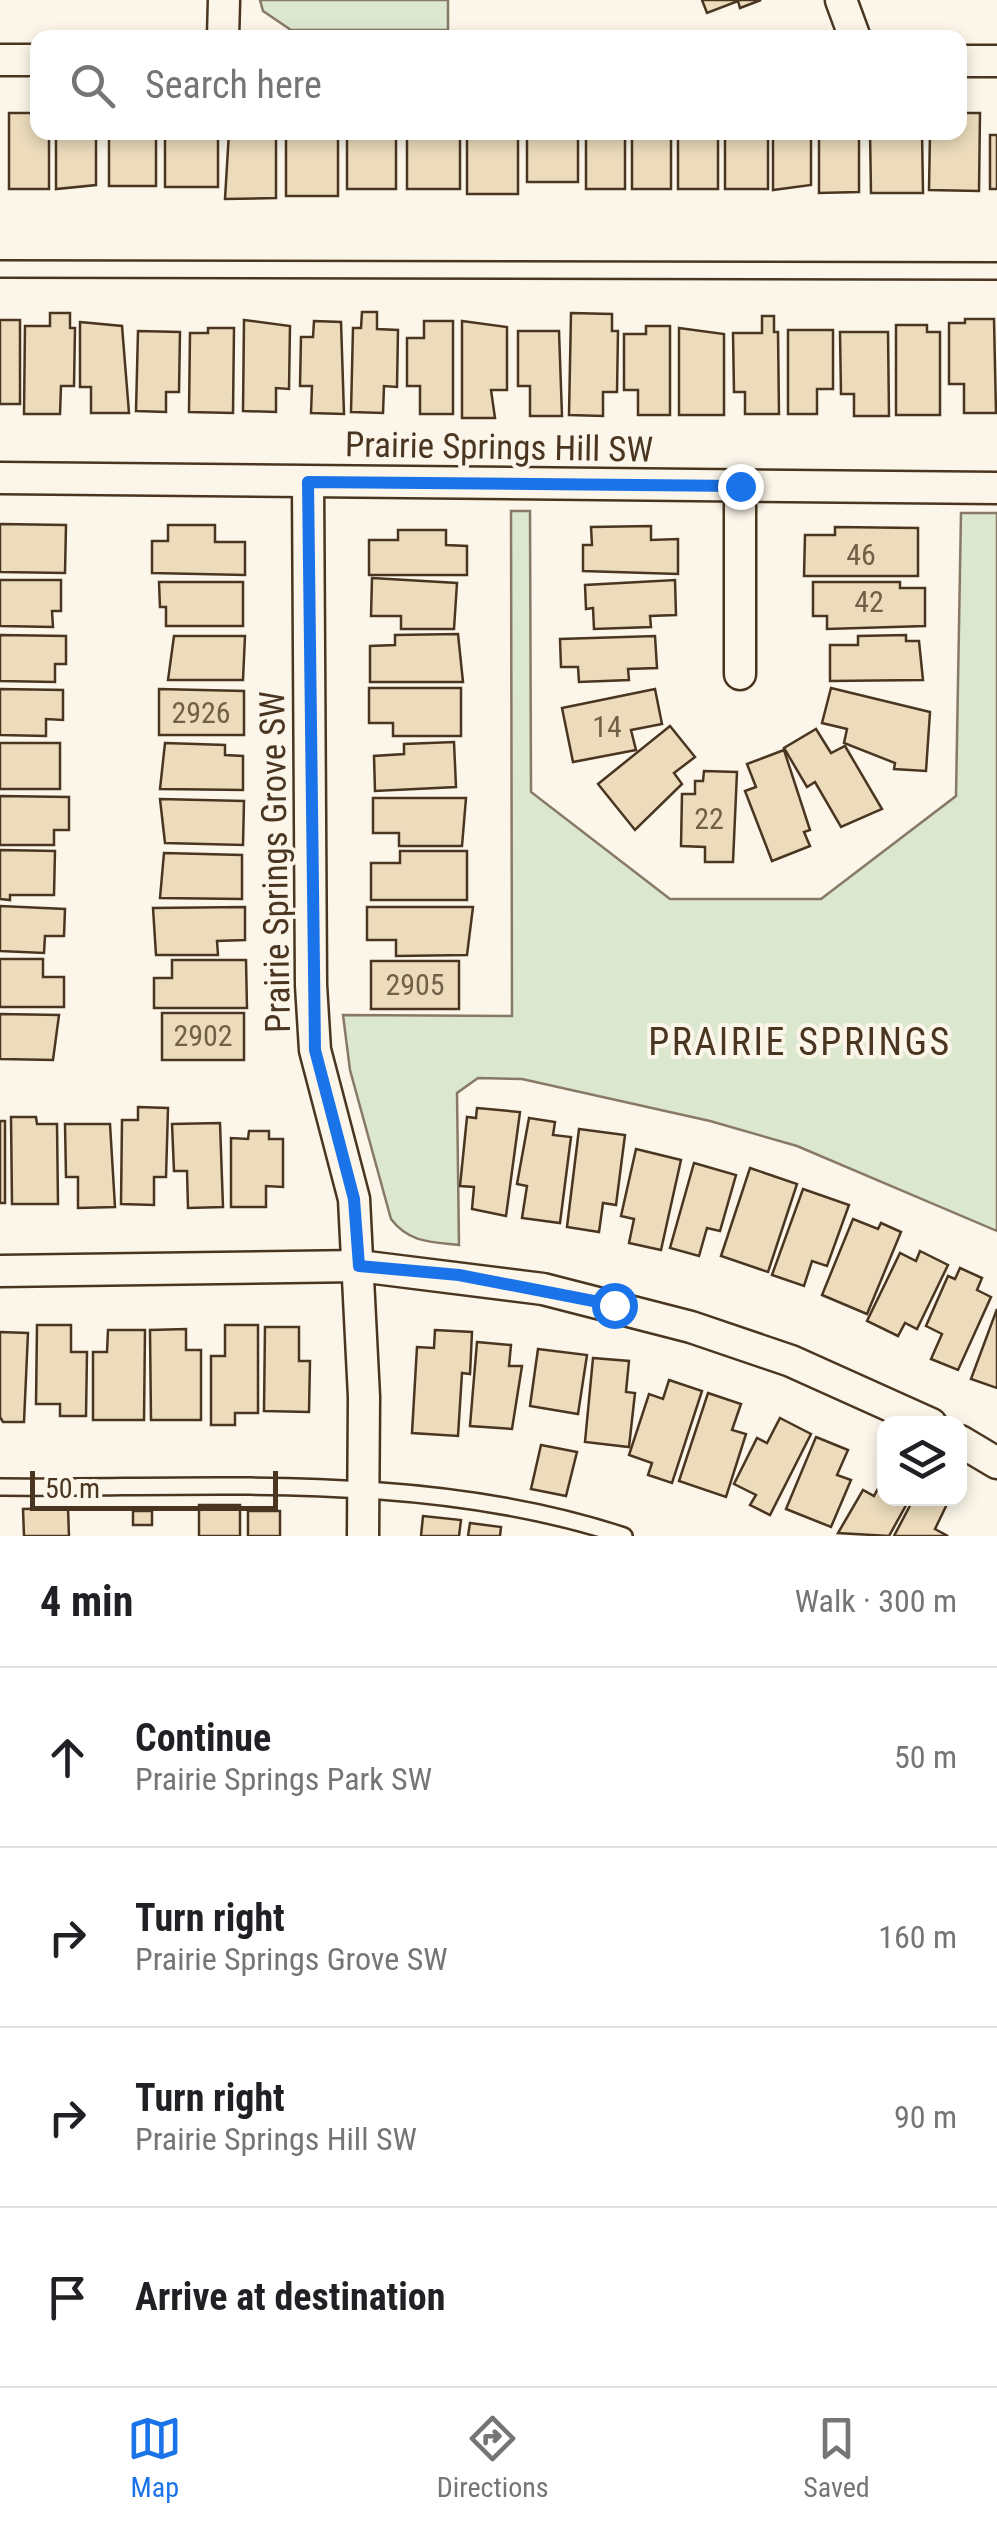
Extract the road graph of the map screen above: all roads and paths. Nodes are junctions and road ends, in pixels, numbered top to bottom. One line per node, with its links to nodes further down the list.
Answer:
1 (224, 0): 3 (street)
2 (841, 0): 4 (street)
3 (223, 30)
4 (852, 30)
5 (0, 60): 6 (street)
6 (30, 60)
7 (967, 61): 8 (street)
8 (997, 61)
9 (0, 269): 10 (lane)
10 (997, 271)
11 (0, 478): 12 (street, Prairie Springs Hill SW)
12 (308, 482): 13 (street, Prairie Springs Hill SW); 16 (street, Prairie Springs Grove SW)
13 (740, 486): 14 (street, Prairie Springs Hill SW); 15 (street)
14 (997, 488)
15 (740, 674)
16 (359, 1266): 17 (street); 18 (street); 22 (street, Prairie Springs Grove SW)
17 (0, 1271)
18 (913, 1416)
19 (967, 1444): 20 (street)
20 (997, 1463)
21 (0, 1487): 22 (lane)
22 (364, 1490): 23 (street, Prairie Springs Grove SW); 24 (lane)
23 (362, 1536)
24 (624, 1536)

